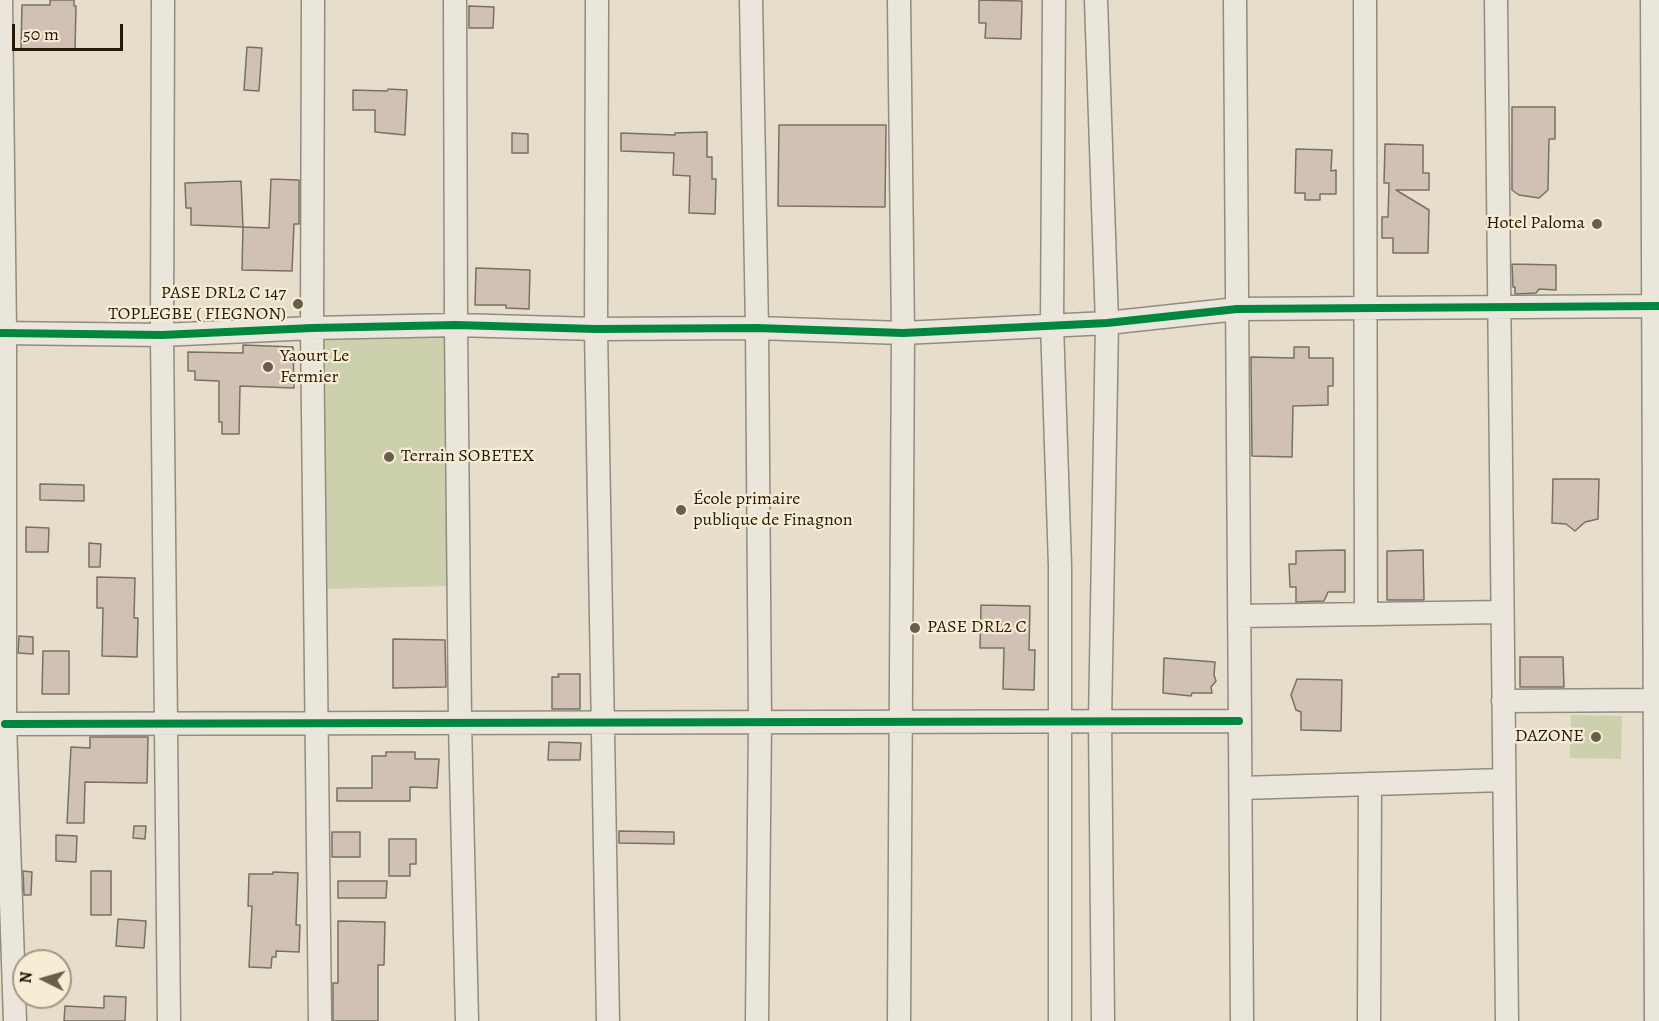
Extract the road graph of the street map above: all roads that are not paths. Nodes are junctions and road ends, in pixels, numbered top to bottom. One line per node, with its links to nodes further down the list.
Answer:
1 (2, 0): 24 (street)
2 (163, 0): 26 (street)
3 (313, 0): 21 (street)
4 (455, 0): 20 (street)
5 (597, 0): 23 (street)
6 (751, 0): 22 (street)
7 (899, 0): 25 (street)
8 (1054, 0): 19 (street)
9 (1096, 0): 18 (street)
10 (1235, 0): 16 (street)
11 (1365, 0): 17 (street)
12 (1496, 0): 15 (street)
13 (1652, 0): 14 (street)
14 (1656, 306): 15 (street); 30 (street)
15 (1499, 307): 17 (street); 27 (street)
16 (1237, 309): 17 (street); 18 (street); 29 (street)
17 (1366, 309): 28 (street)
18 (1107, 323): 19 (street); 33 (street)
19 (1052, 324): 25 (street); 32 (street)
20 (456, 325): 21 (street); 23 (street); 39 (street)
21 (312, 328): 26 (street); 38 (street)
22 (757, 328): 23 (street); 25 (street); 36 (street)
23 (596, 329): 35 (street)
24 (2, 333): 26 (street); 40 (street)
25 (903, 333): 37 (street)
26 (162, 335): 41 (street)
27 (1502, 612): 28 (street); 31 (street)
28 (1366, 614): 29 (street)
29 (1239, 616): 34 (street)
30 (1655, 700): 31 (street); 57 (street)
31 (1503, 701): 42 (street)
32 (1060, 721): 33 (street); 37 (street); 52 (street)
33 (1101, 721): 34 (street); 53 (street)
34 (1239, 721): 44 (street)
35 (603, 722): 36 (street); 39 (street); 49 (street)
36 (760, 722): 37 (street); 50 (street)
37 (900, 722): 51 (street)
38 (316, 723): 39 (street); 41 (street); 47 (street)
39 (460, 723): 48 (street)
40 (5, 724): 41 (street); 45 (street)
41 (167, 724): 46 (street)
42 (1504, 780): 43 (street); 56 (street)
43 (1370, 784): 44 (street); 55 (street)
44 (1241, 788): 54 (street)
45 (15, 1021)
46 (169, 1021)
47 (320, 1021)
48 (467, 1021)
49 (608, 1021)
50 (757, 1021)
51 (899, 1021)
52 (1060, 1021)
53 (1103, 1021)
54 (1242, 1021)
55 (1369, 1021)
56 (1507, 1021)
57 (1656, 1021)

